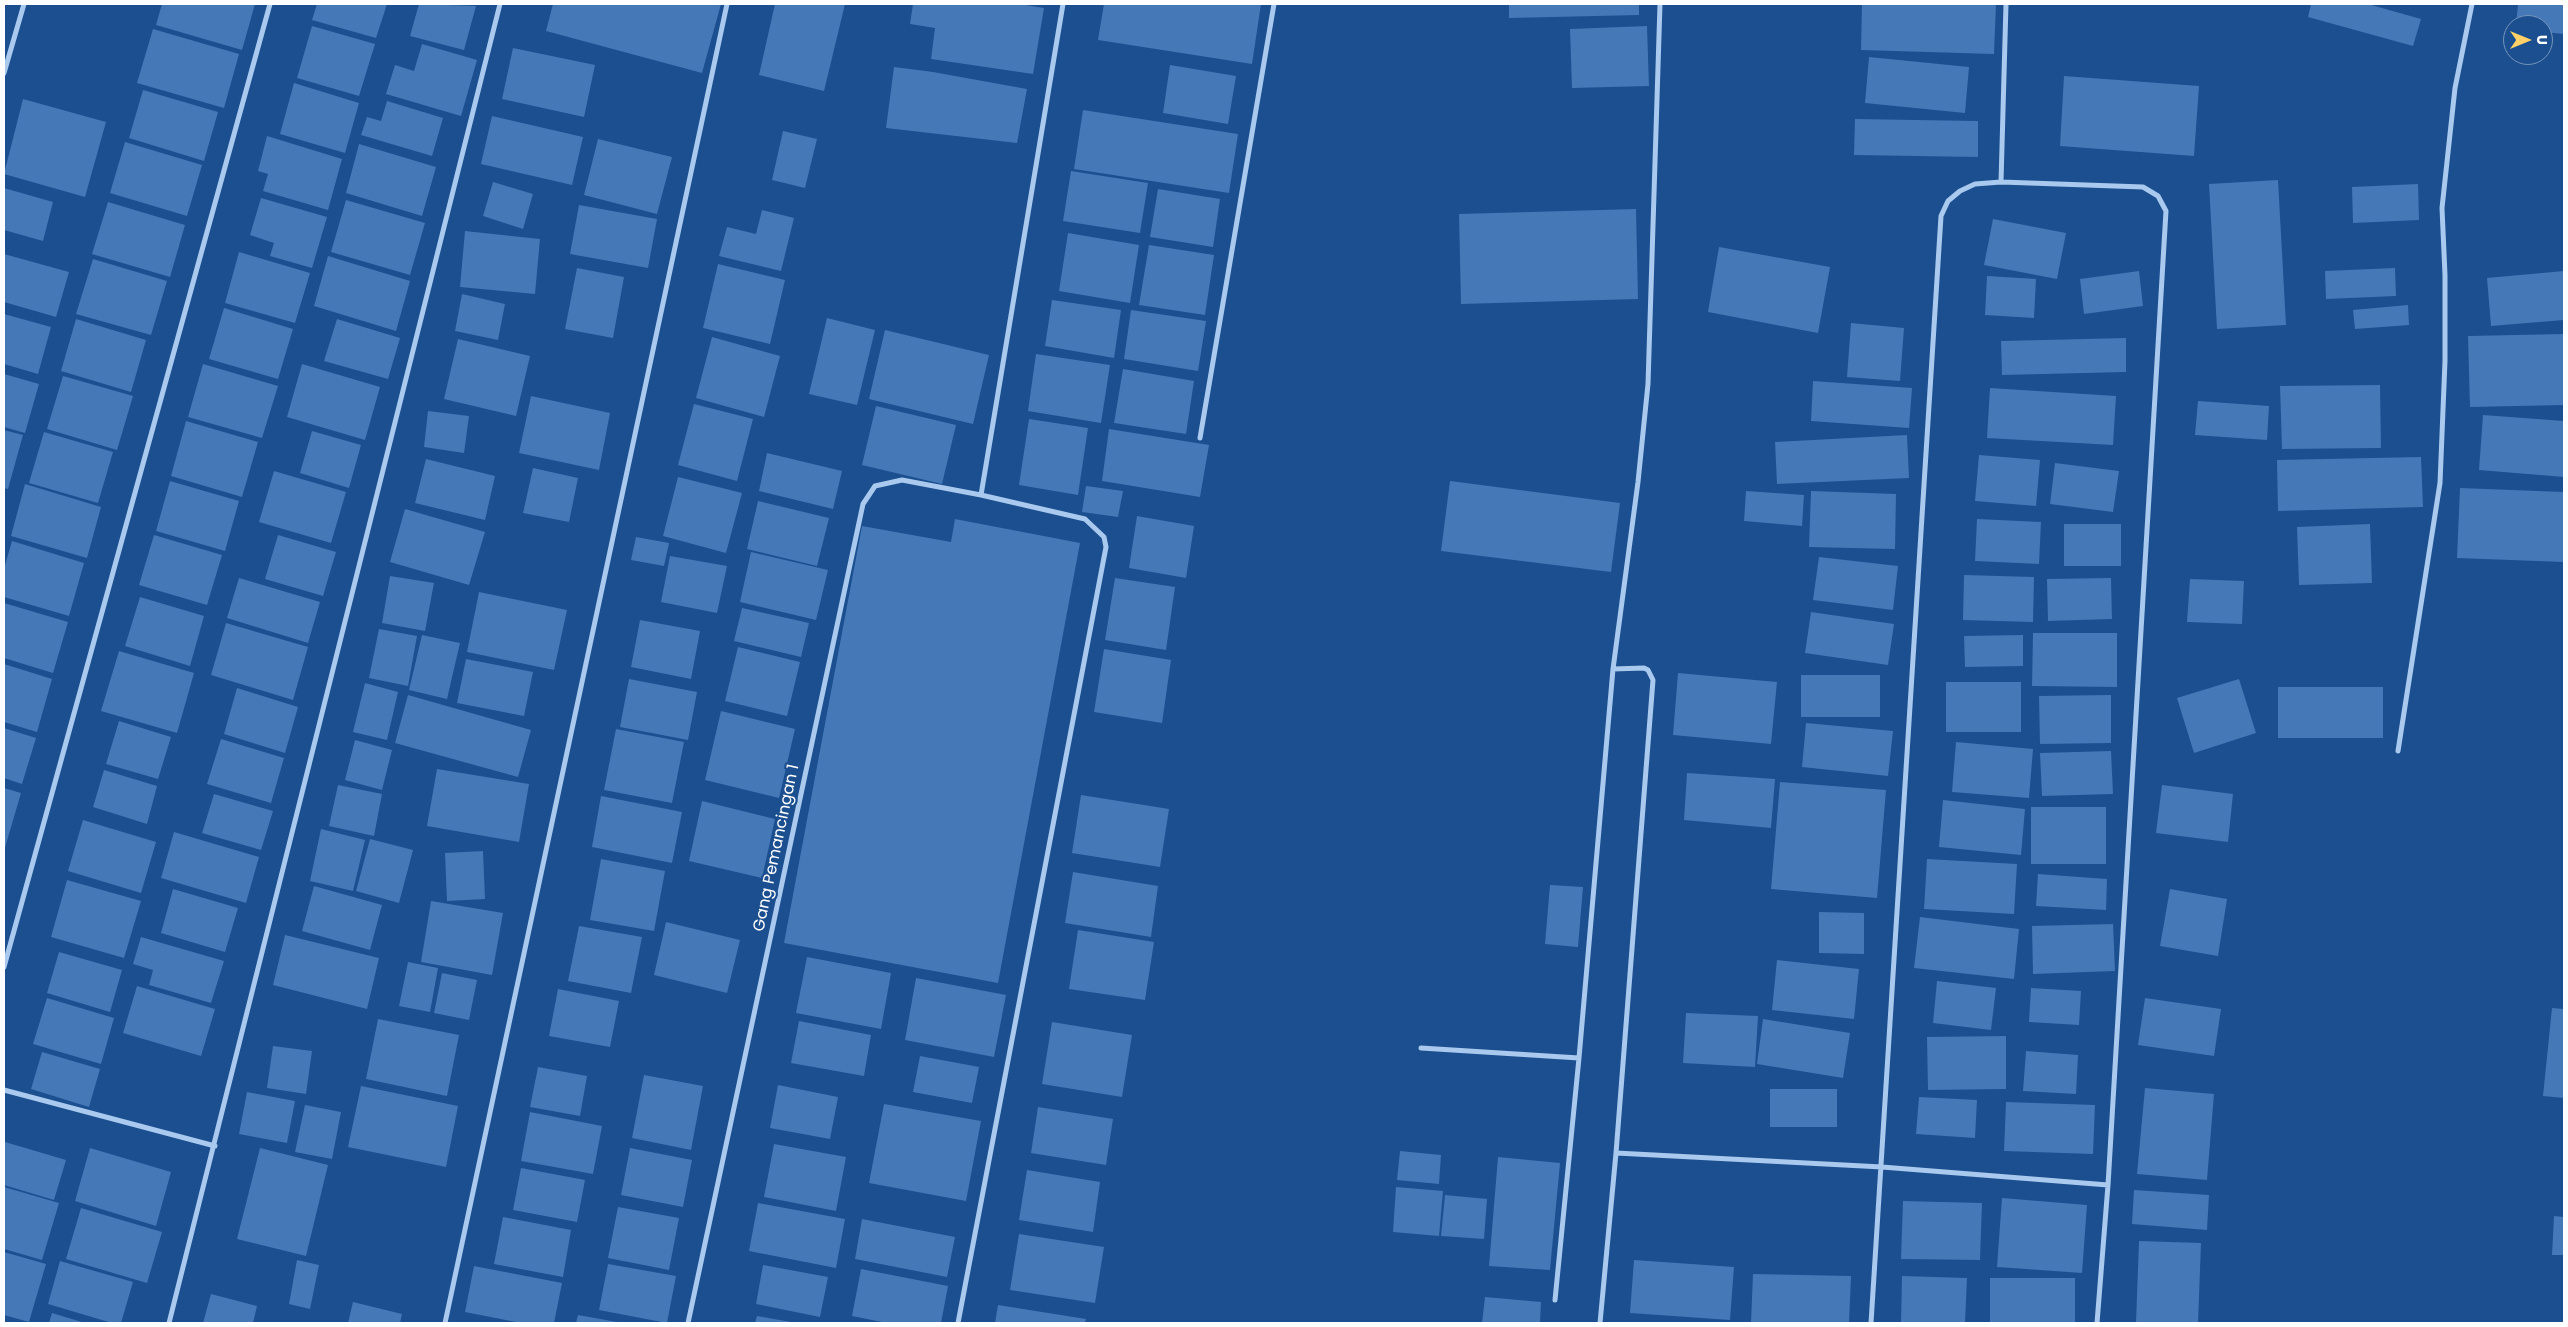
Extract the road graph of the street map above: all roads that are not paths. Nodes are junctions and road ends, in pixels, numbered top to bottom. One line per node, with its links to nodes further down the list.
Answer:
1 (24, 4): 10 (street)
2 (270, 4): 16 (street)
3 (500, 4): 20 (street)
4 (727, 4): 26 (street)
5 (1063, 4): 13 (street)
6 (1274, 4): 12 (street)
7 (1660, 4): 14 (street)
8 (2006, 4): 11 (street)
9 (2472, 4): 15 (street)
10 (4, 73)
11 (2001, 182): 22 (street); 23 (street)
12 (1200, 438)
13 (981, 495): 27 (street, Gang Pemancingan 1); 28 (street, Gang Pemancingan 1)
14 (1613, 669): 18 (street); 21 (street)
15 (2398, 751)
16 (4, 967)
17 (1421, 1048): 18 (street)
18 (1579, 1058): 24 (street)
19 (4, 1090): 20 (street)
20 (214, 1146): 25 (street)
21 (1616, 1153): 22 (street); 29 (street)
22 (1882, 1167): 23 (street); 30 (street)
23 (2108, 1185): 31 (street)
24 (1555, 1300)
25 (169, 1323)
26 (445, 1323)
27 (688, 1323)
28 (958, 1323)
29 (1600, 1323)
30 (1870, 1323)
31 (2097, 1323)

